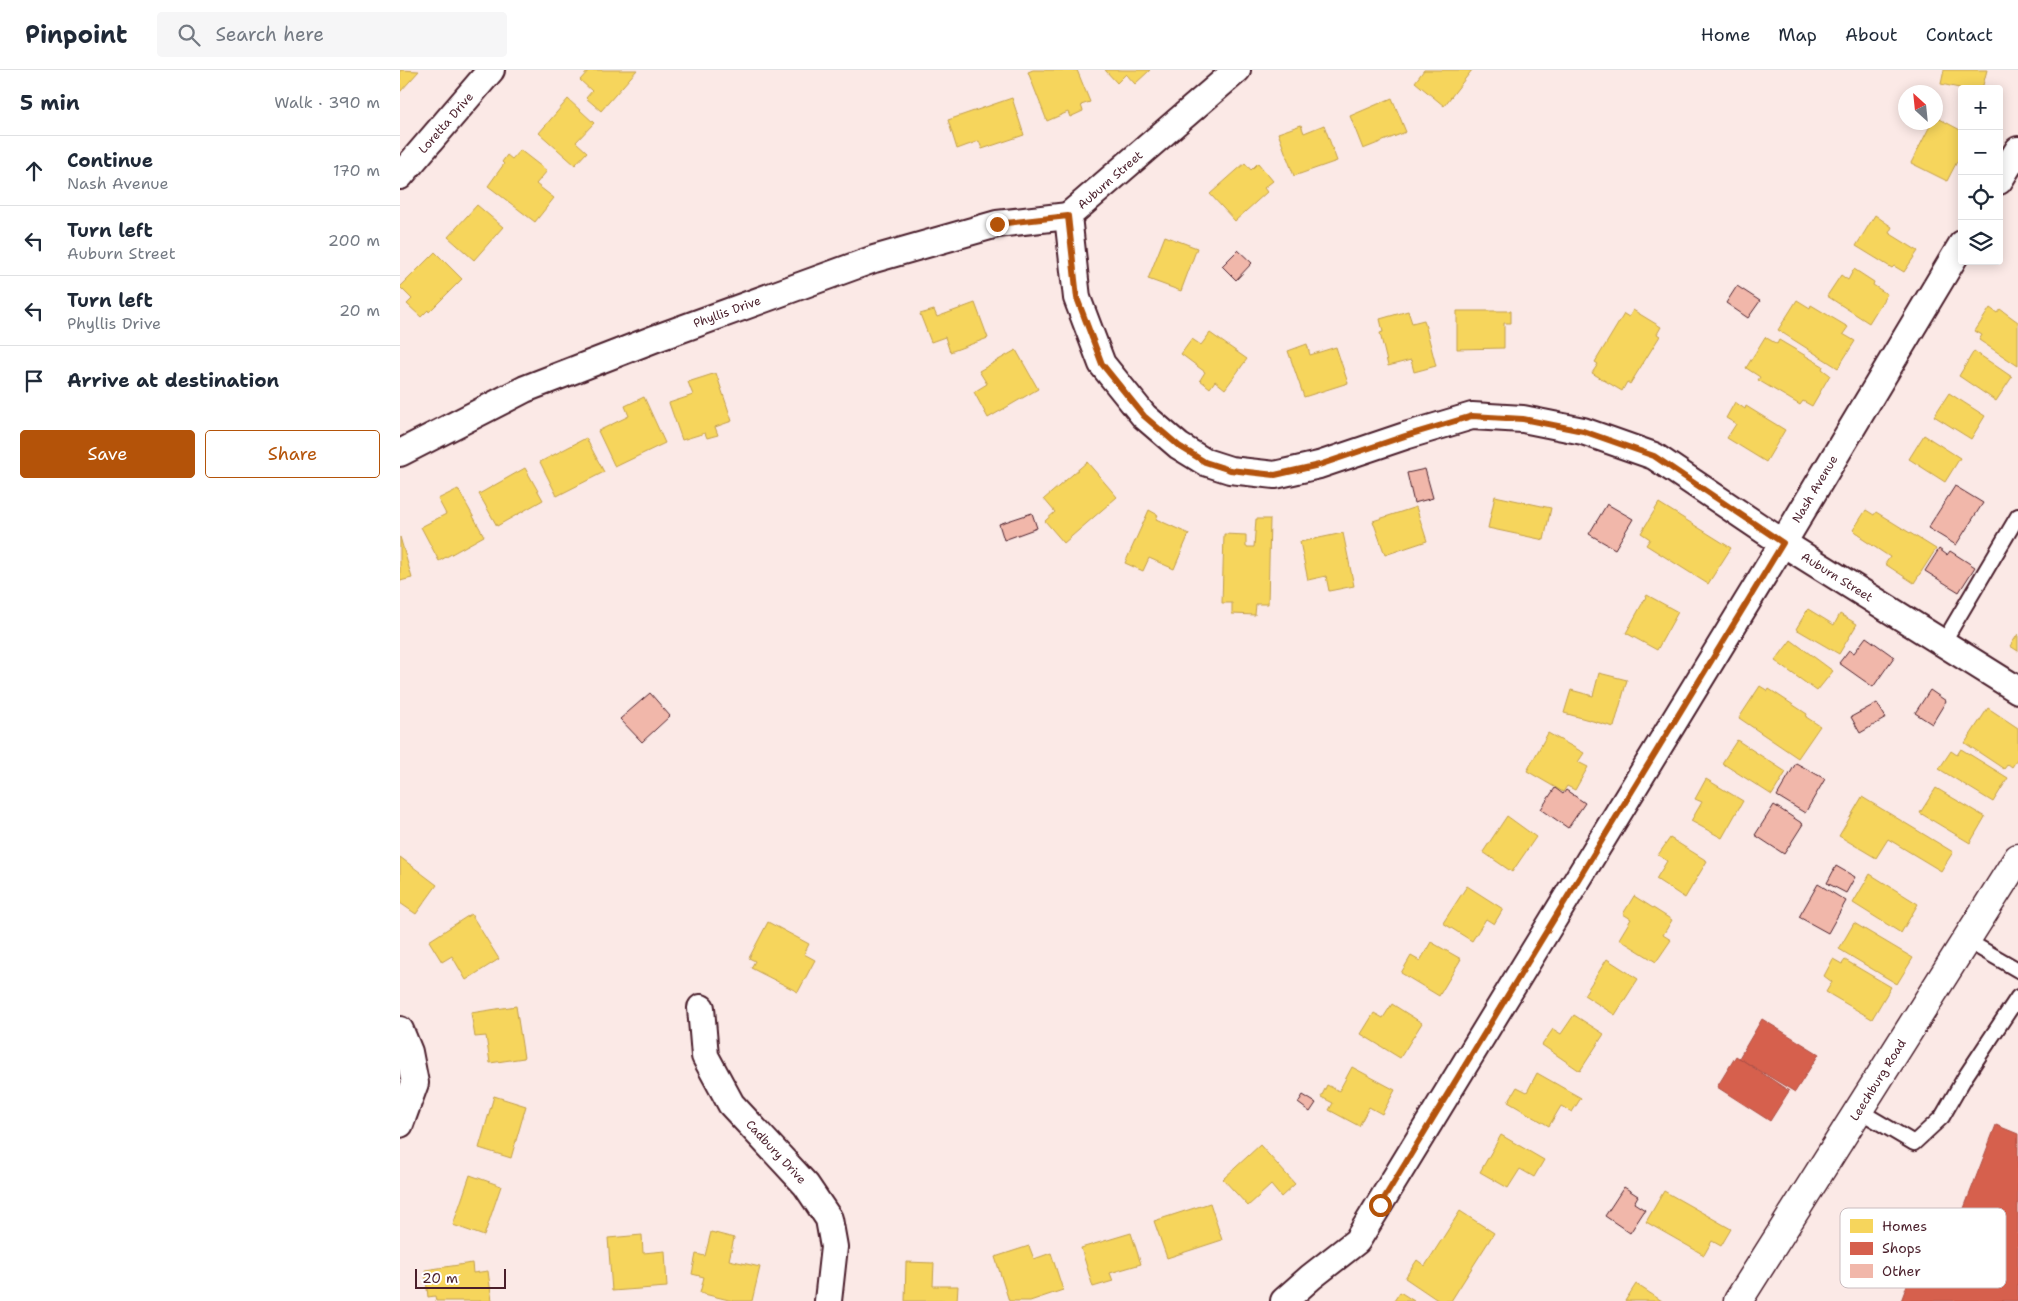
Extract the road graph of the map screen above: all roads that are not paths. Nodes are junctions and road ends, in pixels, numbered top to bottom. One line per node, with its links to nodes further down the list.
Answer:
1 (492, 70): 5 (street, Loretta Drive)
2 (1237, 70): 6 (street, Auburn Street)
3 (2018, 150): 4 (street)
4 (2003, 175)
5 (400, 176)
6 (1068, 216): 8 (street, Phyllis Drive); 10 (street, Auburn Street)
7 (1958, 251): 10 (street, Nash Avenue)
8 (400, 453)
9 (2018, 516): 11 (lane)
10 (1783, 543): 11 (street, Auburn Street); 22 (street, Nash Avenue)
11 (1943, 643): 12 (street, Auburn Street)
12 (2018, 690)
13 (2018, 858): 14 (street, Leechburg Road)
14 (1966, 940): 15 (lane); 19 (street, Leechburg Road)
15 (2018, 970)
16 (2018, 997): 19 (lane)
17 (701, 1008): 21 (street, Cadbury Drive)
18 (400, 1030): 20 (street)
19 (1858, 1110): 23 (street, Leechburg Road)
20 (400, 1124)
21 (828, 1301)
22 (1284, 1301)
23 (1738, 1301)

